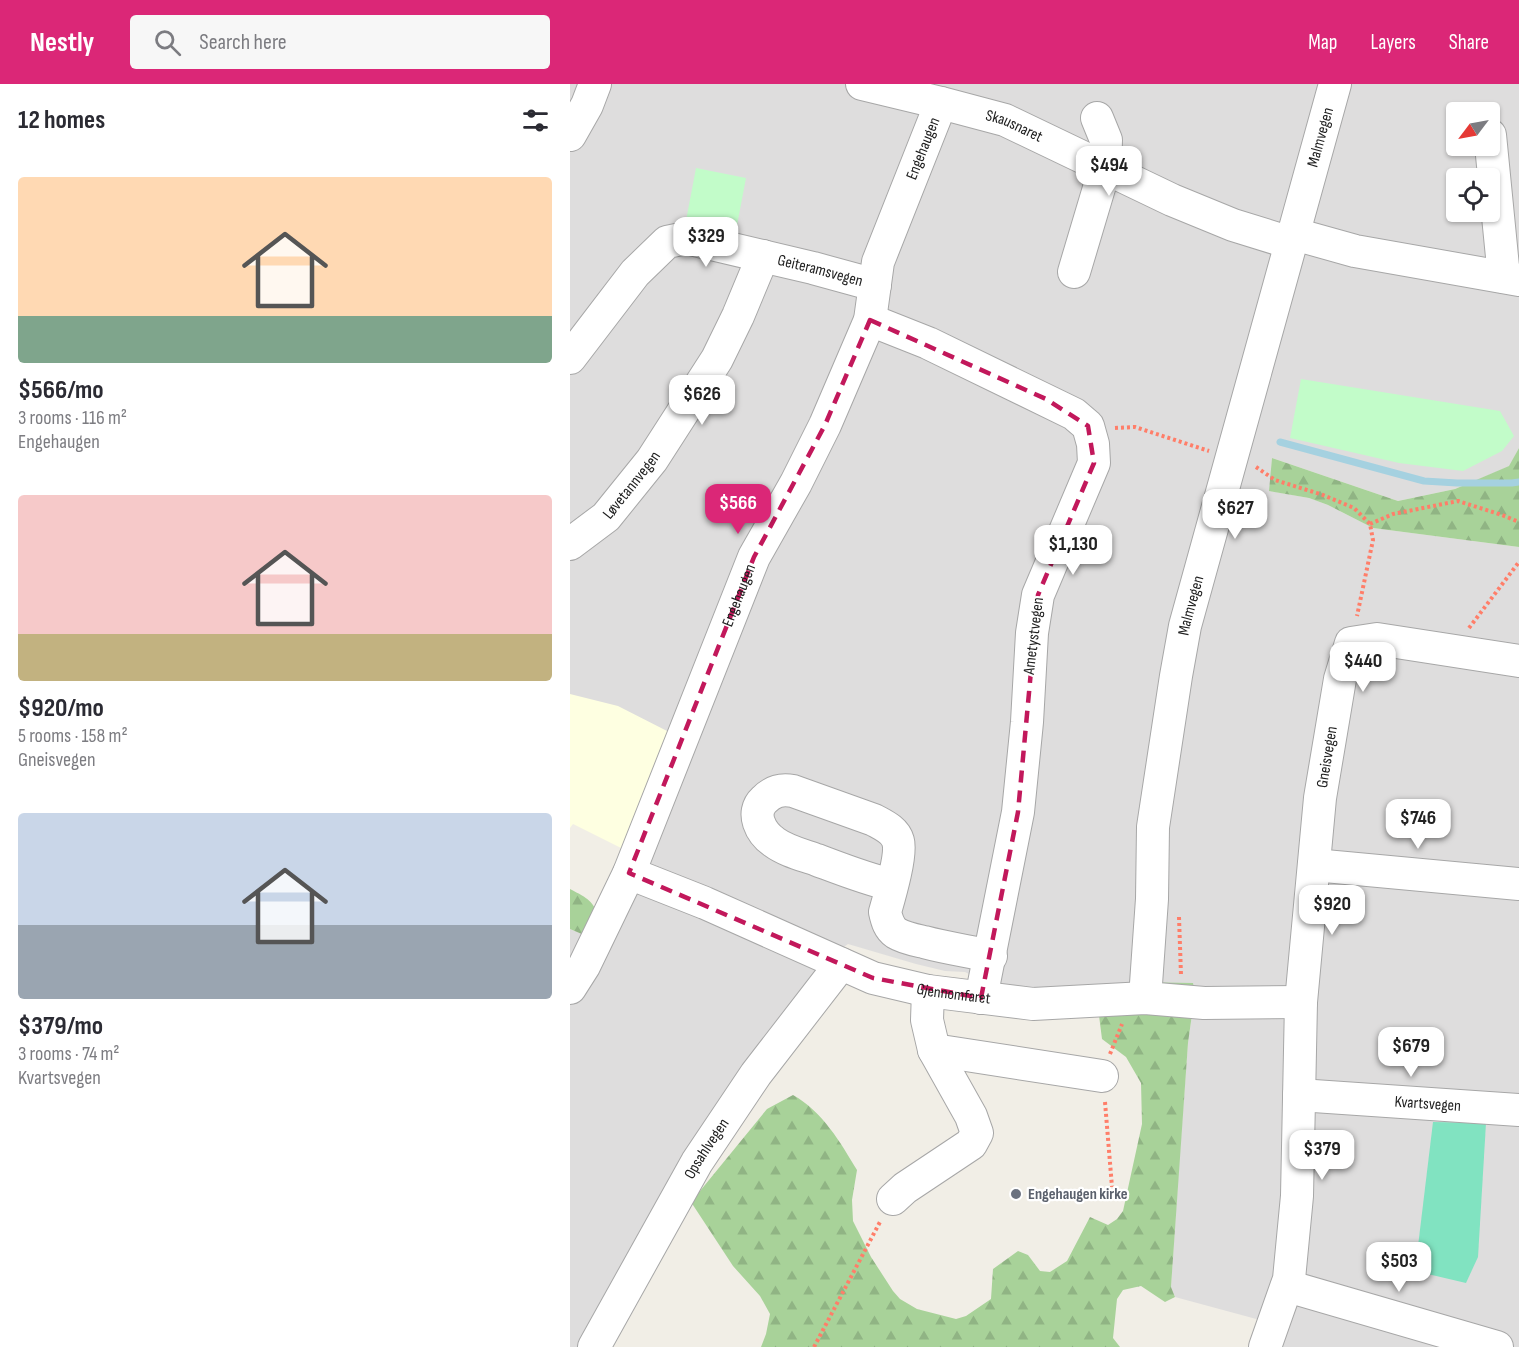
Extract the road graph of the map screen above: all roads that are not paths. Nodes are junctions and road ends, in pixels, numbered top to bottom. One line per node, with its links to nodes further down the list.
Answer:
1 (595, 84): 6 (street)
2 (862, 84): 4 (street, Skausnaret)
3 (1335, 84): 9 (street, Malmvegen)
4 (941, 103): 8 (street, Skausnaret); 13 (street, Engehaugen)
5 (1097, 118): 8 (street)
6 (570, 135)
7 (1493, 156): 12 (street, Skausnaret)
8 (1105, 168): 9 (street, Skausnaret); 11 (street)
9 (1292, 239): 12 (street, Skausnaret); 27 (street, Malmvegen)
10 (763, 256): 13 (street, Geiteramsvegen); 15 (street, Geiteramsvegen); 16 (street, Løvetannvegen)
11 (1074, 272)
12 (1511, 278)
13 (875, 285): 14 (street, Engehaugen)
14 (870, 320): 19 (street, Engehaugen); 22 (street, Ametystvegen)
15 (570, 358)
16 (570, 544)
17 (1519, 661): 18 (street, Gneisvegen)
18 (1314, 865): 20 (street); 28 (street, Gneisvegen)
19 (629, 873): 23 (street, Gjennomfaret); 24 (street, Engehaugen)
20 (1519, 884)
21 (892, 885): 22 (street)
22 (990, 956): 26 (street, Ametystvegen)
23 (841, 964): 25 (street, Gjennomfaret); 35 (street, Opsahlvegen)
24 (570, 988)
25 (928, 991): 26 (street, Gjennomfaret); 29 (street)
26 (981, 998): 27 (street, Gjennomfaret)
27 (1145, 998): 28 (street, Gjennomfaret)
28 (1301, 1002): 31 (street)
29 (934, 1050): 30 (street); 33 (street)
30 (1102, 1076)
31 (1299, 1095): 32 (street, Kvartsvegen); 34 (street)
32 (1519, 1110)
33 (892, 1198)
34 (1287, 1286): 36 (street); 37 (street)
35 (594, 1347)
36 (1265, 1347)
37 (1497, 1347)

